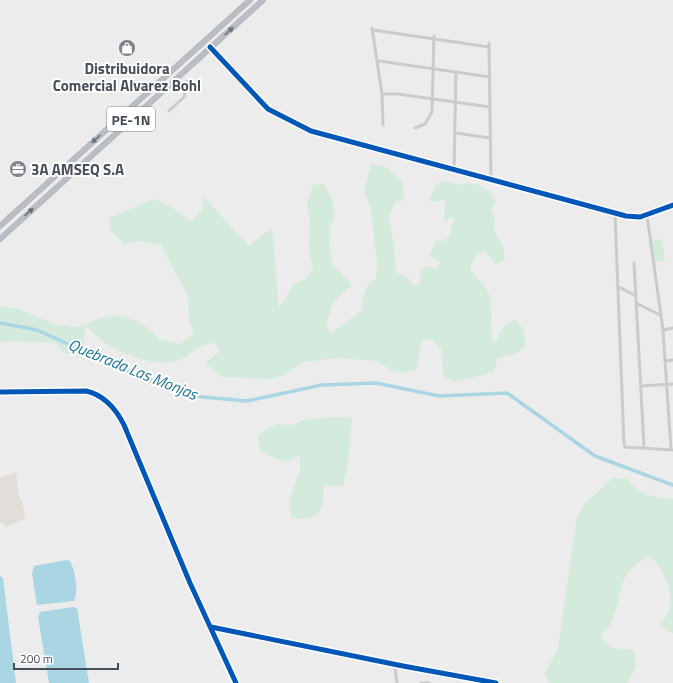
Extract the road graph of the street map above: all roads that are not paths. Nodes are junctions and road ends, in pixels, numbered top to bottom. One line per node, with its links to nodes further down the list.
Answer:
1 (250, 0): 5 (highway, PE-1N)
2 (263, 0): 4 (highway, PE-1N, one-way to 2)
3 (434, 38): 7 (street); 8 (street); 10 (street)
4 (210, 47): 6 (highway, PE-1N); 21 (street)
5 (196, 49): 6 (highway); 26 (highway, PE-1N, one-way to 26)
6 (202, 55): 27 (highway, PE-1N, one-way to 6)
7 (379, 62): 8 (street); 12 (street)
8 (434, 69): 9 (street); 13 (street)
9 (456, 72): 10 (street); 14 (street)
10 (490, 77): 15 (street)
11 (187, 81): 16 (street)
12 (382, 94): 13 (street); 17 (street)
13 (433, 99): 14 (street); 18 (street)
14 (456, 102): 15 (street); 19 (street)
15 (490, 107): 20 (street)
16 (169, 111)
17 (383, 125)
18 (415, 128)
19 (456, 133): 20 (street); 21 (street)
20 (490, 138): 22 (street)
21 (454, 170): 22 (street)
22 (491, 180): 24 (street)
23 (673, 205): 25 (street)
24 (615, 214): 25 (street); 29 (street)
25 (648, 215): 32 (street)
26 (0, 226)
27 (0, 239)
28 (634, 263): 30 (street)
29 (617, 286): 30 (street); 41 (street)
30 (636, 296): 31 (street)
31 (636, 303): 32 (street); 39 (street)
32 (660, 315): 34 (street)
33 (673, 328): 34 (street)
34 (663, 330): 36 (street)
35 (673, 360): 36 (street)
36 (665, 361): 37 (street)
37 (666, 384): 38 (street); 39 (street); 42 (street)
38 (673, 384)
39 (641, 386): 41 (street)
40 (0, 392): 43 (street)
41 (644, 447): 42 (street)
42 (672, 450)
43 (211, 627): 45 (street); 49 (street)
44 (394, 668): 46 (street)
45 (236, 683)
46 (397, 683)
47 (421, 683): 48 (street)
48 (429, 683)
49 (496, 683)

